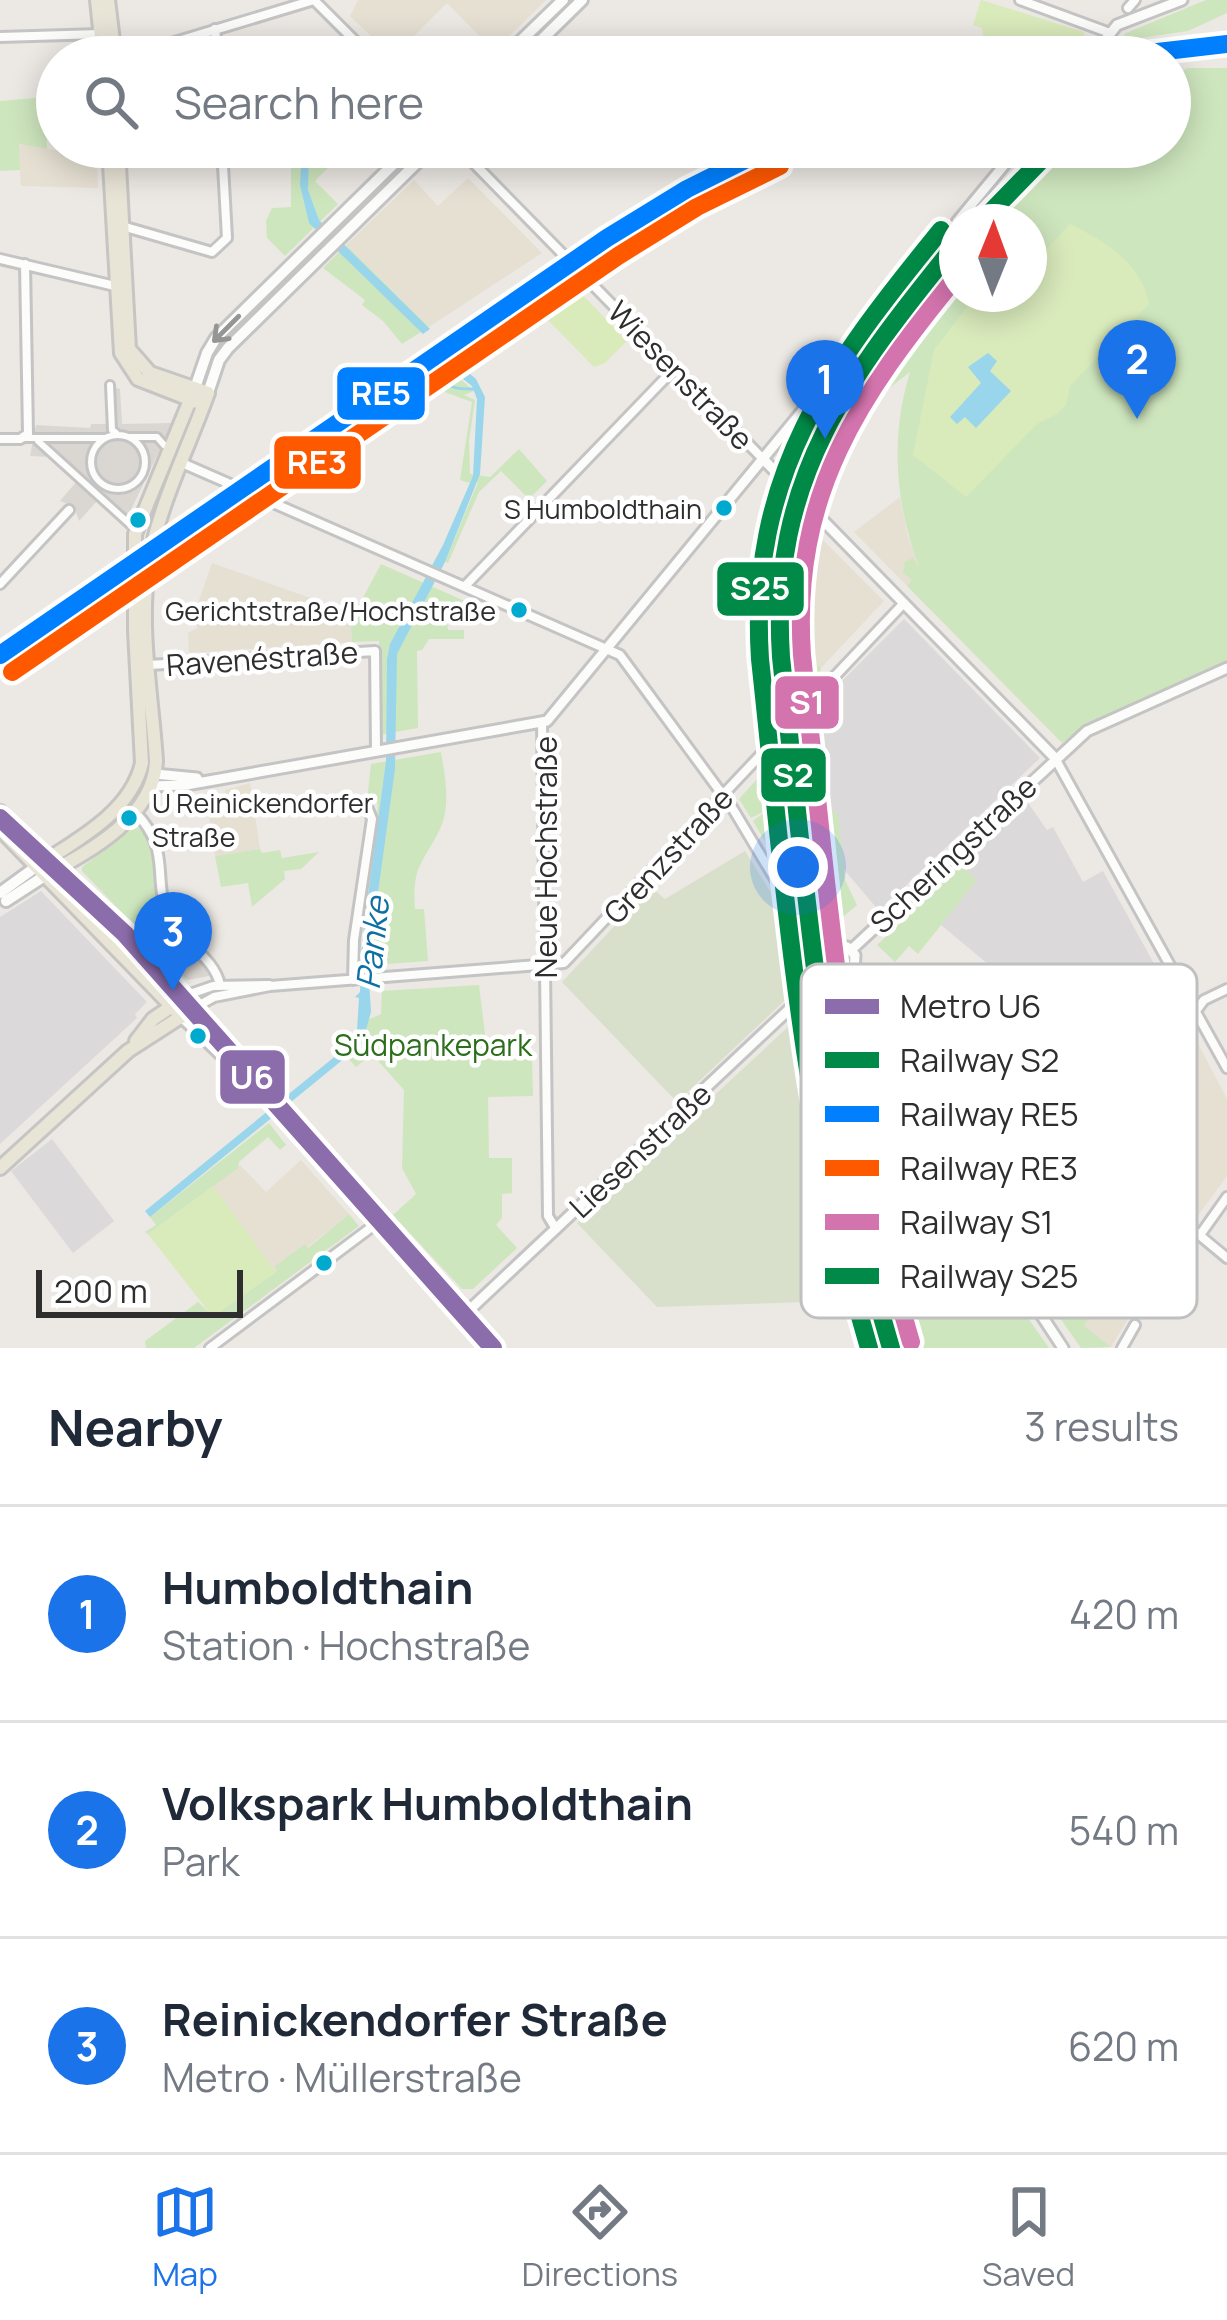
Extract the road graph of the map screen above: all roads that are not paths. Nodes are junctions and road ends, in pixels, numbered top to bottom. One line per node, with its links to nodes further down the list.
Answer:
1 (97, 0): 11 (main road)
2 (108, 0): 11 (main road)
3 (562, 0): 19 (main road)
4 (582, 0): 20 (main road)
5 (1020, 0): 21 (street)
6 (1182, 0): 9 (street)
7 (316, 2): 10 (street); 18 (street)
8 (1134, 3): 9 (street)
9 (1150, 15): 22 (street)
10 (215, 29): 16 (street); 17 (street)
11 (108, 33): 13 (street); 14 (main road); 15 (main road)
12 (36, 36): 23 (street)
13 (43, 36)
14 (107, 36)
15 (109, 36)
16 (192, 36)
17 (216, 36)
18 (351, 36)
19 (525, 36)
20 (545, 36)
21 (1105, 36)
22 (1108, 36)
23 (0, 38)
24 (111, 168): 38 (main road)
25 (119, 168): 32 (main road)
26 (223, 168): 32 (street)
27 (393, 168): 33 (main road)
28 (407, 168): 33 (main road)
29 (478, 168): 43 (street, Wiesenstraße)
30 (1001, 168): 31 (street, Neue Hochstraße)
31 (972, 204)
32 (122, 226): 38 (main road)
33 (336, 232): 34 (main road)
34 (324, 243): 39 (main road); 40 (main road)
35 (939, 244): 54 (street, Neue Hochstraße)
36 (0, 259): 37 (street)
37 (25, 264): 38 (street); 49 (street)
38 (120, 286): 45 (main road)
39 (267, 289): 40 (main road); 41 (main road, one-way to 41)
40 (277, 299): 42 (main road)
41 (203, 364): 42 (main road); 45 (main road)
42 (217, 368): 45 (main road)
43 (674, 369): 54 (street, Wiesenstraße); 59 (street)
44 (110, 385): 47 (street)
45 (200, 396): 53 (main road); 55 (main road)
46 (119, 425): 47 (street)
47 (120, 436): 48 (street); 51 (street)
48 (130, 437): 51 (street); 53 (street)
49 (24, 438): 50 (street); 52 (street)
50 (36, 438): 51 (street); 57 (street)
51 (106, 438)
52 (0, 439)
53 (166, 451): 55 (main road); 57 (main road)
54 (764, 460): 60 (street, Wiesenstraße); 61 (street, Neue Hochstraße)
55 (182, 463): 59 (street); 62 (main road)
56 (69, 510): 58 (street)
57 (136, 529): 62 (main road)
58 (0, 584)
59 (466, 585): 61 (street)
60 (904, 603): 66 (street, Wiesenstraße); 69 (street, Grenzstraße)
61 (607, 650): 64 (street, Neue Hochstraße); 69 (street)
62 (143, 665): 65 (street, Ravenéstraße); 67 (main road); 68 (main road)
63 (1227, 668): 66 (street, Scheringstraße)
64 (542, 722): 65 (street); 82 (street, Neue Hochstraße)
65 (381, 750): 68 (street)
66 (1055, 758): 77 (street, Scheringstraße); 81 (street)
67 (140, 776): 68 (main road); 74 (main road)
68 (154, 780): 72 (main road)
69 (724, 795): 78 (street); 82 (street, Grenzstraße)
70 (368, 809): 83 (street)
71 (0, 812): 74 (main road)
72 (135, 812): 74 (main road); 84 (street)
73 (0, 829): 75 (main road)
74 (56, 862): 75 (main road); 88 (main road)
75 (42, 870): 76 (main road); 90 (main road)
76 (3, 897)
77 (851, 950): 78 (street); 80 (street)
78 (810, 955): 79 (street)
79 (808, 964)
80 (854, 964)
81 (1170, 964)
82 (545, 966): 83 (street); 97 (street, Neue Hochstraße)
83 (356, 980): 85 (street)
84 (220, 985): 85 (street); 88 (street)
85 (270, 986): 88 (street)
86 (1227, 988): 89 (street)
87 (801, 998): 97 (street, Liesenstraße)
88 (192, 1001): 90 (main road); 93 (main road)
89 (1197, 1009)
90 (177, 1011): 93 (main road); 94 (main road)
91 (1197, 1012): 92 (street)
92 (1227, 1068)
93 (276, 1107): 96 (main road)
94 (0, 1168)
95 (1227, 1197): 99 (street)
96 (377, 1223): 101 (main road); 104 (street)
97 (556, 1228): 101 (street, Liesenstraße)
98 (1197, 1232): 99 (street)
99 (1200, 1235): 100 (street)
100 (1227, 1258)
101 (464, 1315): 105 (main road)
102 (1042, 1318): 106 (street)
103 (1135, 1325): 107 (street)
104 (210, 1348)
105 (497, 1348)
106 (1063, 1348)
107 (1122, 1348)

